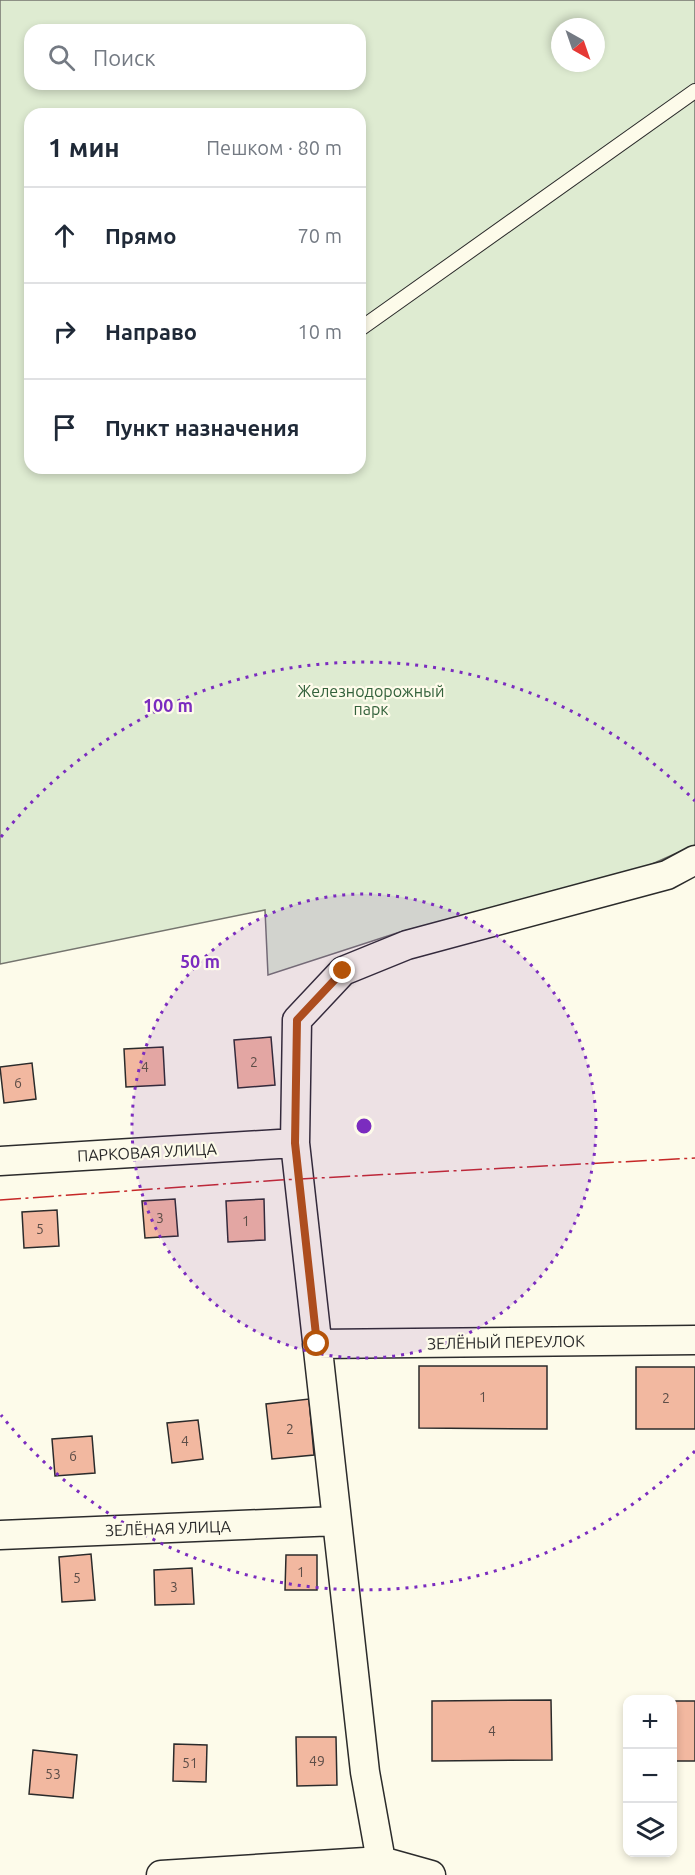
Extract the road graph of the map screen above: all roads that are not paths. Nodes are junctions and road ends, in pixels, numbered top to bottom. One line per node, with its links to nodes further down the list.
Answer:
1 (695, 91): 2 (lane)
2 (366, 325)
3 (695, 860): 4 (street)
4 (295, 1143): 5 (street, ПАРКОВАЯ УЛИЦА); 7 (street)
5 (0, 1161)
6 (695, 1340): 7 (street, ЗЕЛЁНЫЙ ПЕРЕУЛОК)
7 (317, 1344): 8 (street)
8 (337, 1521): 9 (street, ЗЕЛЁНАЯ УЛИЦА); 10 (street)
9 (0, 1535)
10 (381, 1861): 11 (street); 12 (street)
11 (161, 1875)
12 (431, 1875)

